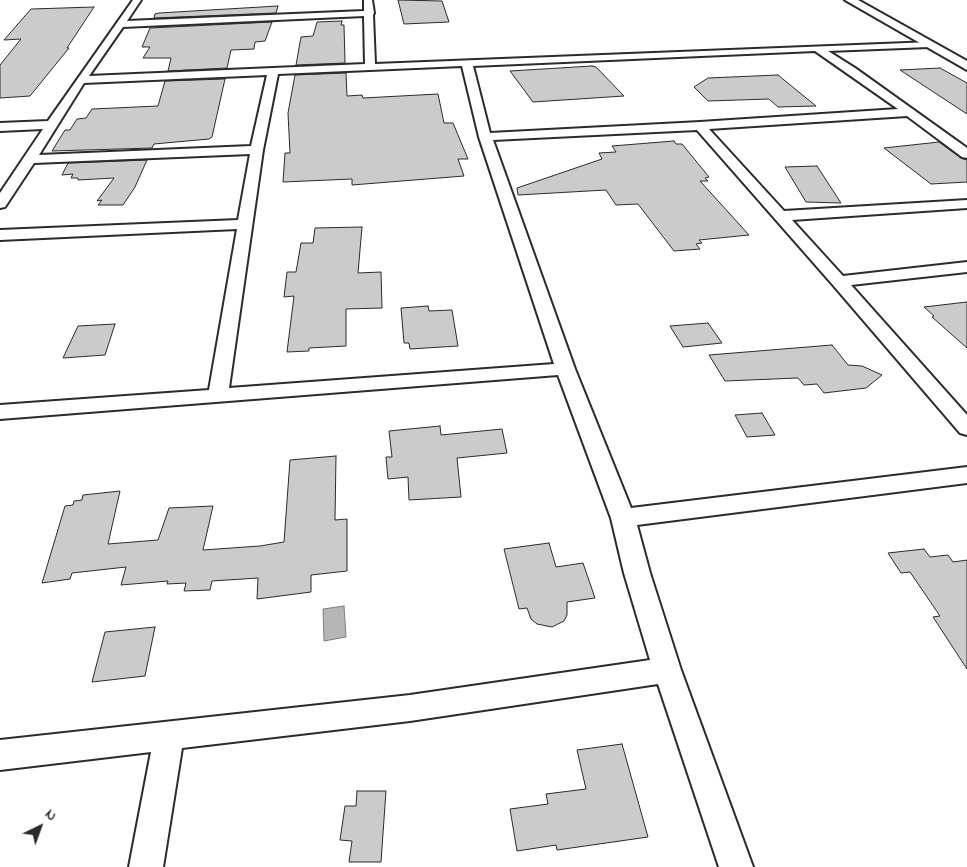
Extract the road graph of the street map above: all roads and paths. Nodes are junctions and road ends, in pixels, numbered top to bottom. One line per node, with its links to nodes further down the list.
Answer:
1 (136, 0): 5 (street)
2 (368, 0): 4 (street)
3 (850, 0): 6 (street)
4 (370, 13): 5 (street); 10 (street)
5 (120, 24): 12 (street)
6 (929, 44): 7 (street); 9 (street)
7 (818, 49): 8 (street); 13 (street)
8 (467, 63): 10 (street); 17 (street)
9 (967, 66)
10 (370, 67): 11 (street)
11 (273, 72): 12 (street); 18 (street)
12 (81, 80): 14 (street)
13 (910, 112): 15 (street); 19 (street)
14 (52, 125): 16 (street); 20 (street)
15 (700, 126): 17 (street); 23 (street)
16 (0, 127)
17 (485, 137): 28 (street)
18 (257, 150): 20 (street); 24 (street)
19 (967, 154)
20 (30, 159): 21 (street)
21 (0, 204)
22 (967, 204): 23 (street)
23 (779, 216): 27 (street)
24 (245, 224): 25 (street); 29 (street)
25 (0, 235)
26 (967, 267): 27 (street)
27 (839, 281): 31 (street)
28 (565, 370): 29 (street); 33 (street)
29 (218, 396): 30 (street)
30 (0, 412)
31 (967, 428)
32 (967, 475): 33 (street)
33 (623, 518): 34 (street)
34 (667, 670): 35 (street); 38 (street)
35 (169, 736): 36 (street); 37 (street)
36 (0, 755)
37 (146, 867)
38 (736, 867)

